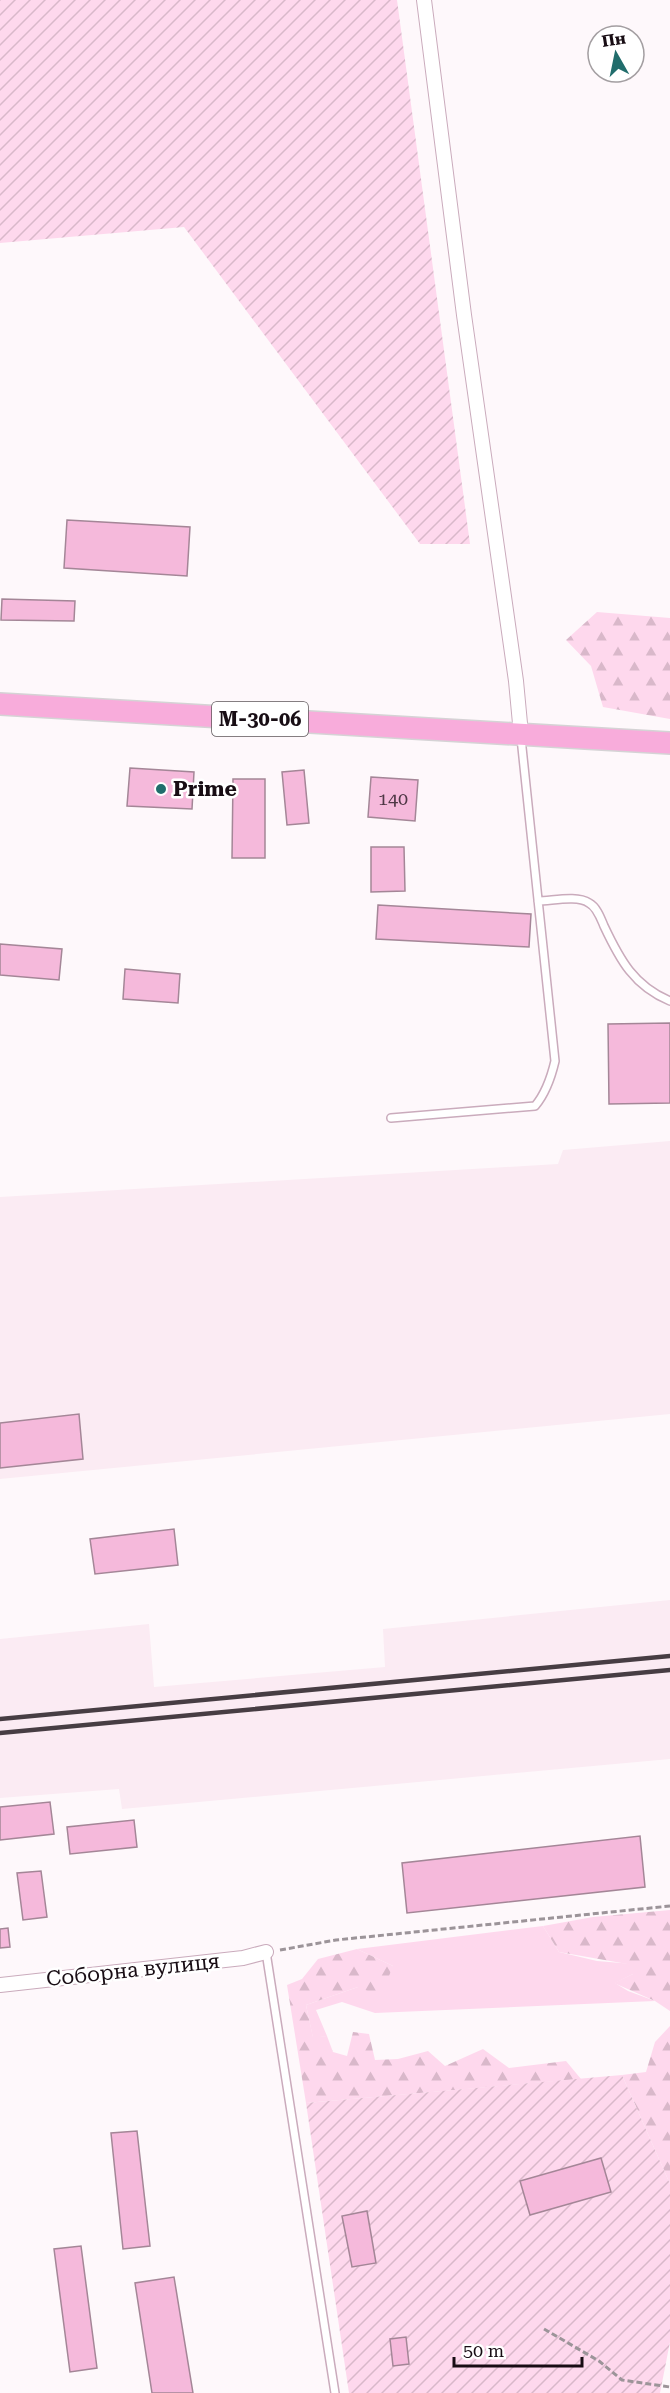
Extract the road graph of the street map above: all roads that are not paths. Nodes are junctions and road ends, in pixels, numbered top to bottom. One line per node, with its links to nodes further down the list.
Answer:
1 (424, 0): 3 (street)
2 (0, 704): 3 (main road, М-30-06)
3 (521, 734): 4 (main road, М-30-06); 5 (lane)
4 (670, 743)
5 (538, 901): 6 (lane); 7 (lane)
6 (670, 1001)
7 (391, 1118)
8 (266, 1952): 9 (street, Соборна вулиця); 10 (lane)
9 (0, 1985)
10 (334, 2393)

